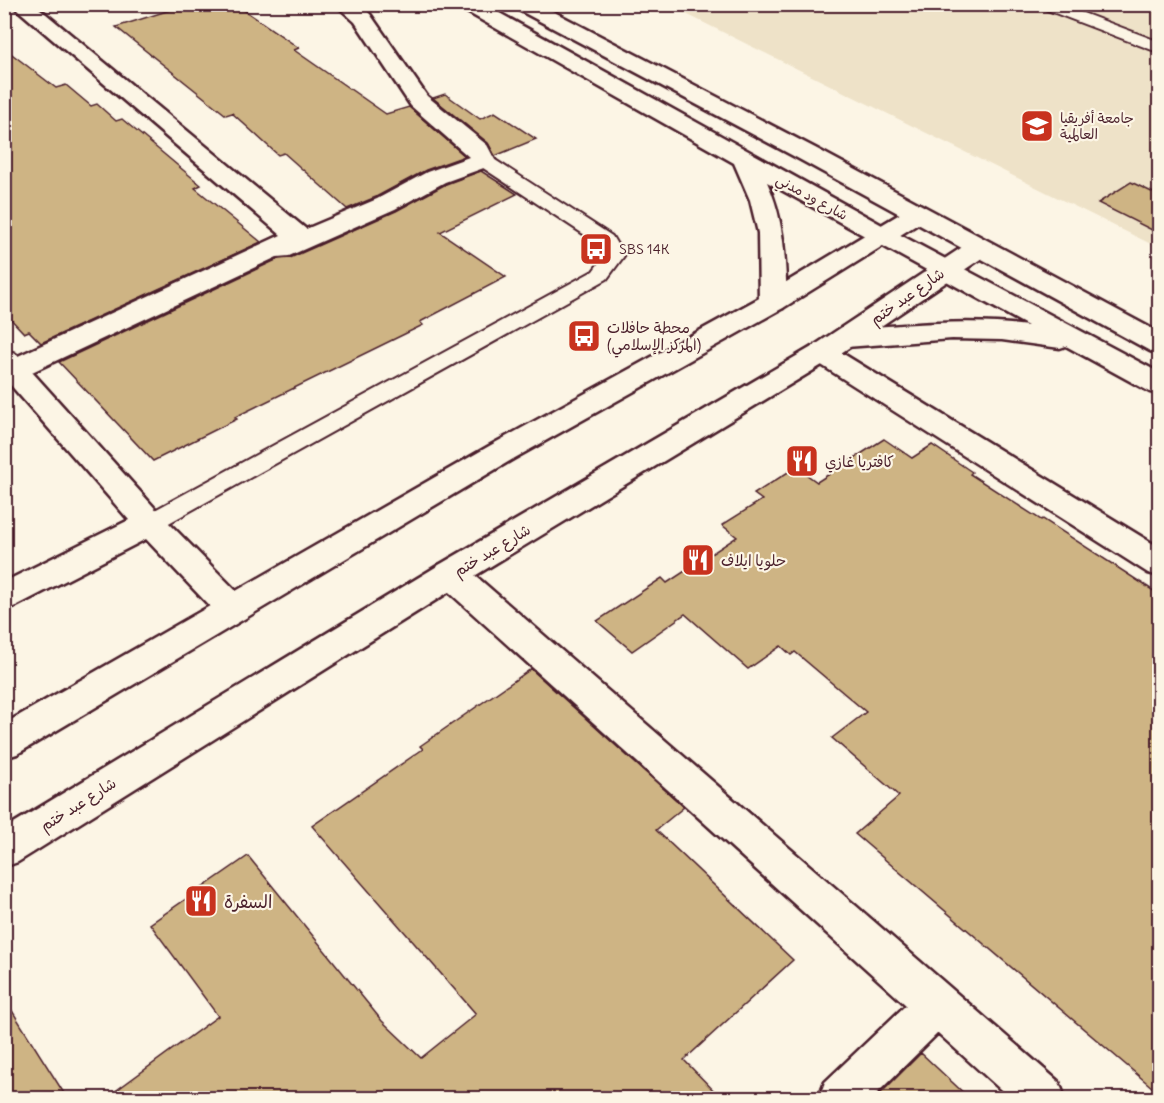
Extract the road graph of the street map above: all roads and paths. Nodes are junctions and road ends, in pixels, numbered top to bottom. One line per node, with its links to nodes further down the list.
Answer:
1 (21, 4): 15 (main road)
2 (345, 4): 10 (main road)
3 (467, 4): 9 (main road, شارع ود مدني)
4 (522, 4): 8 (main road)
5 (558, 4): 8 (main road)
6 (1044, 4): 7 (lane)
7 (1160, 48)
8 (808, 154): 11 (main road)
9 (744, 159): 12 (main road, شارع ود مدني); 16 (main road)
10 (483, 160): 15 (main road); 22 (lane)
11 (917, 214): 12 (main road); 13 (main road)
12 (882, 236): 14 (main road, شارع ود مدني); 16 (main road)
13 (979, 248): 14 (main road, شارع عبد ختم); 18 (main road)
14 (946, 269): 17 (main road, شارع ود مدني); 19 (main road, شارع عبد ختم)
15 (205, 282): 20 (main road)
16 (773, 302): 26 (main road)
17 (1080, 342): 19 (main road); 21 (main road, شارع ود مدني)
18 (1160, 345)
19 (834, 346): 23 (main road); 24 (main road, شارع عبد ختم)
20 (8, 367): 22 (main road)
21 (1160, 385)
22 (150, 524): 25 (main road); 26 (main road)
23 (1160, 564)
24 (451, 574): 28 (main road, شارع عبد ختم); 29 (main road)
25 (4, 597)
26 (233, 609): 27 (main road)
27 (4, 743)
28 (4, 850)
29 (936, 1005): 30 (main road); 31 (main road)
30 (841, 1098)
31 (1043, 1098)

